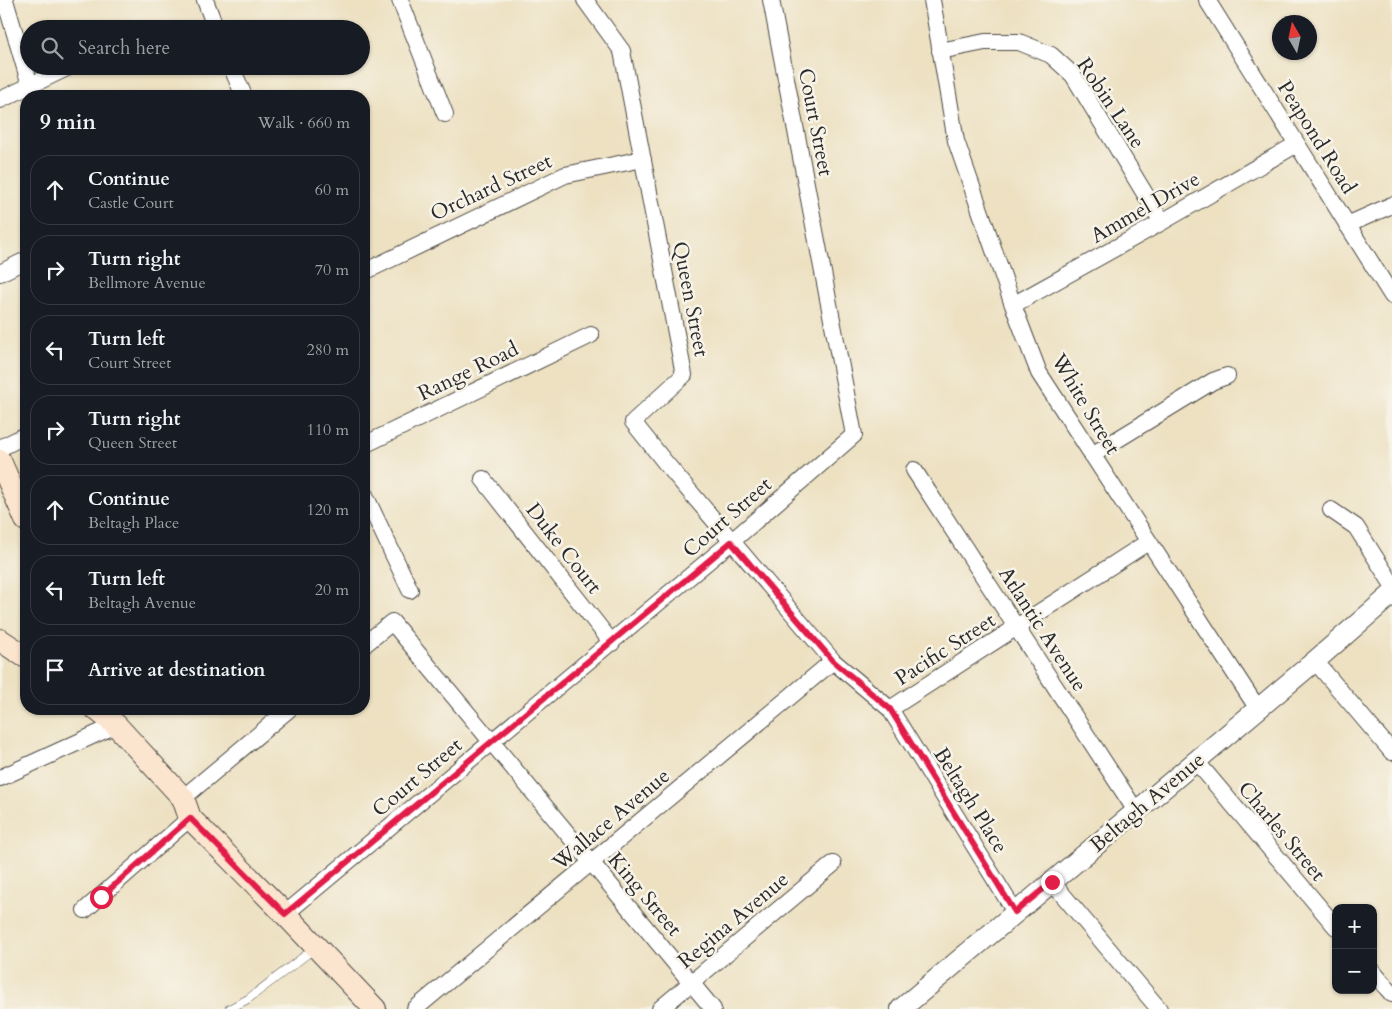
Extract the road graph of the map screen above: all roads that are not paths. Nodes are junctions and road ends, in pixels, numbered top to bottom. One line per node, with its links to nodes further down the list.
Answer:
1 (5, 0): 9 (street)
2 (205, 0): 8 (street)
3 (400, 0): 17 (street)
4 (585, 0): 19 (street, Queen Street)
5 (771, 0): 40 (street, Court Street)
6 (932, 0): 10 (street, White Street)
7 (1207, 0): 18 (street, Peapond Road)
8 (213, 20)
9 (20, 51)
10 (940, 51): 21 (street, Robin Lane); 27 (street, White Street)
11 (27, 75): 14 (street)
12 (52, 75): 14 (street)
13 (235, 75): 15 (street)
14 (30, 85): 16 (street)
15 (241, 90)
16 (0, 100)
17 (445, 114)
18 (1296, 144): 21 (street, Ammel Drive); 22 (street, Peapond Road)
19 (643, 159): 24 (street, Orchard Street); 40 (street, Queen Street)
20 (1392, 205): 22 (street)
21 (1162, 222): 27 (street, Ammel Drive)
22 (1347, 225): 26 (street, Peapond Road)
23 (20, 263): 25 (street)
24 (370, 269)
25 (0, 273)
26 (1392, 296)
27 (1013, 305): 33 (street, White Street)
28 (591, 335): 31 (street, Range Road)
29 (1227, 376): 33 (street)
30 (20, 439): 32 (street)
31 (370, 442)
32 (0, 448)
33 (1092, 455): 41 (street, White Street)
34 (0, 461): 37 (main road)
35 (914, 470): 45 (street, Atlantic Avenue)
36 (483, 479): 48 (street, Duke Court)
37 (20, 506)
38 (370, 506): 43 (street)
39 (1331, 510): 42 (street)
40 (731, 542): 48 (street, Court Street); 50 (street, Queen Street)
41 (1148, 542): 45 (street, Pacific Street); 53 (street, White Street)
42 (1392, 584)
43 (410, 590)
44 (1392, 594): 51 (street, Beltagh Avenue)
45 (1017, 627): 52 (street, Pacific Street); 61 (street, Atlantic Avenue)
46 (0, 640): 49 (main road)
47 (370, 641): 56 (street, King Street)
48 (612, 642): 56 (street, Court Street)
49 (20, 653)
50 (833, 661): 52 (street, Queen Street); 62 (street, Wallace Avenue)
51 (1315, 661): 53 (street, Beltagh Avenue); 57 (street)
52 (890, 709): 66 (street, Beltagh Place)
53 (1258, 709): 58 (street, Beltagh Avenue)
54 (283, 715): 60 (street)
55 (112, 717): 59 (street); 60 (main road)
56 (491, 743): 62 (street, King Street); 67 (street, Court Street)
57 (1392, 752)
58 (1196, 761): 61 (street, Beltagh Avenue); 68 (street, Charles Street)
59 (0, 778)
60 (186, 808): 65 (street); 67 (main road)
61 (1136, 811): 64 (street, Beltagh Avenue)
62 (591, 863): 71 (street, King Street); 76 (street, Wallace Avenue)
63 (833, 864): 71 (street, Regina Avenue)
64 (1052, 882): 66 (street, Beltagh Avenue); 79 (street)
65 (85, 910)
66 (1015, 912): 73 (street, Beltagh Avenue)
67 (285, 914): 69 (main road)
68 (1332, 923)
69 (317, 947): 74 (main road); 75 (lane)
70 (1377, 977): 72 (street)
71 (691, 983): 77 (street, Regina Avenue); 78 (street, King Street)
72 (1392, 994)
73 (907, 1007)
74 (372, 1008)
75 (229, 1009)
76 (415, 1009)
77 (660, 1009)
78 (713, 1009)
79 (1159, 1009)

